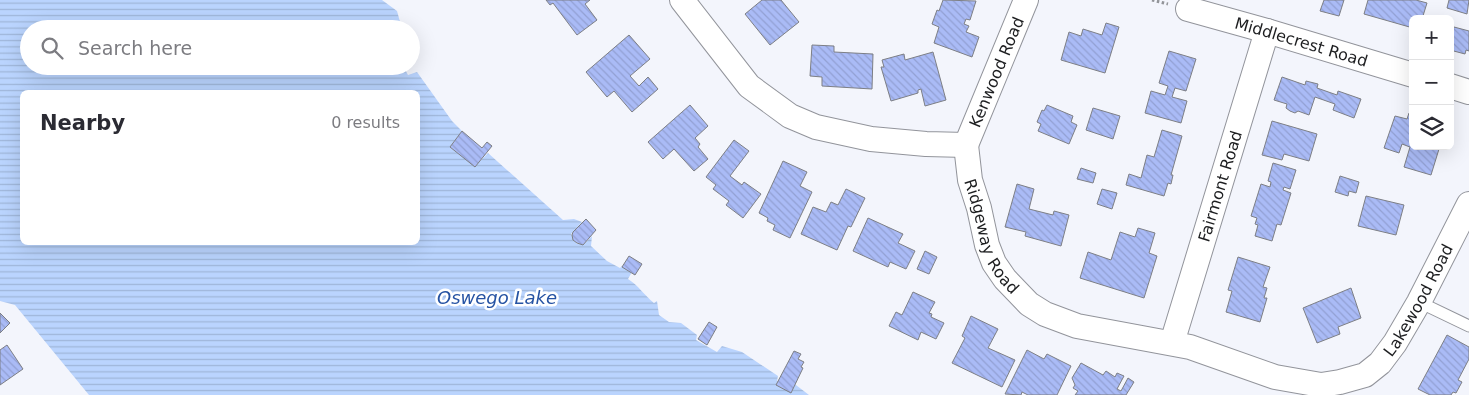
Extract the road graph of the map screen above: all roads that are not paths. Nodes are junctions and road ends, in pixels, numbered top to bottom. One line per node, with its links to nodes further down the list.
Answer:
1 (682, 0): 8 (street)
2 (1026, 0): 8 (street, Kenwood Road)
3 (1188, 9): 4 (street, Middlecrest Road)
4 (1267, 31): 5 (street, Middlecrest Road); 12 (street, Fairmont Road)
5 (1409, 74)
6 (1454, 87): 7 (street)
7 (1469, 92)
8 (966, 145): 12 (street, Ridgeway Road)
9 (1469, 204): 10 (street, Lakewood Road)
10 (1419, 302): 11 (lane); 13 (street, Lakewood Road)
11 (1469, 326)
12 (1172, 343): 13 (street, Ridgeway Road)
13 (1357, 387)

